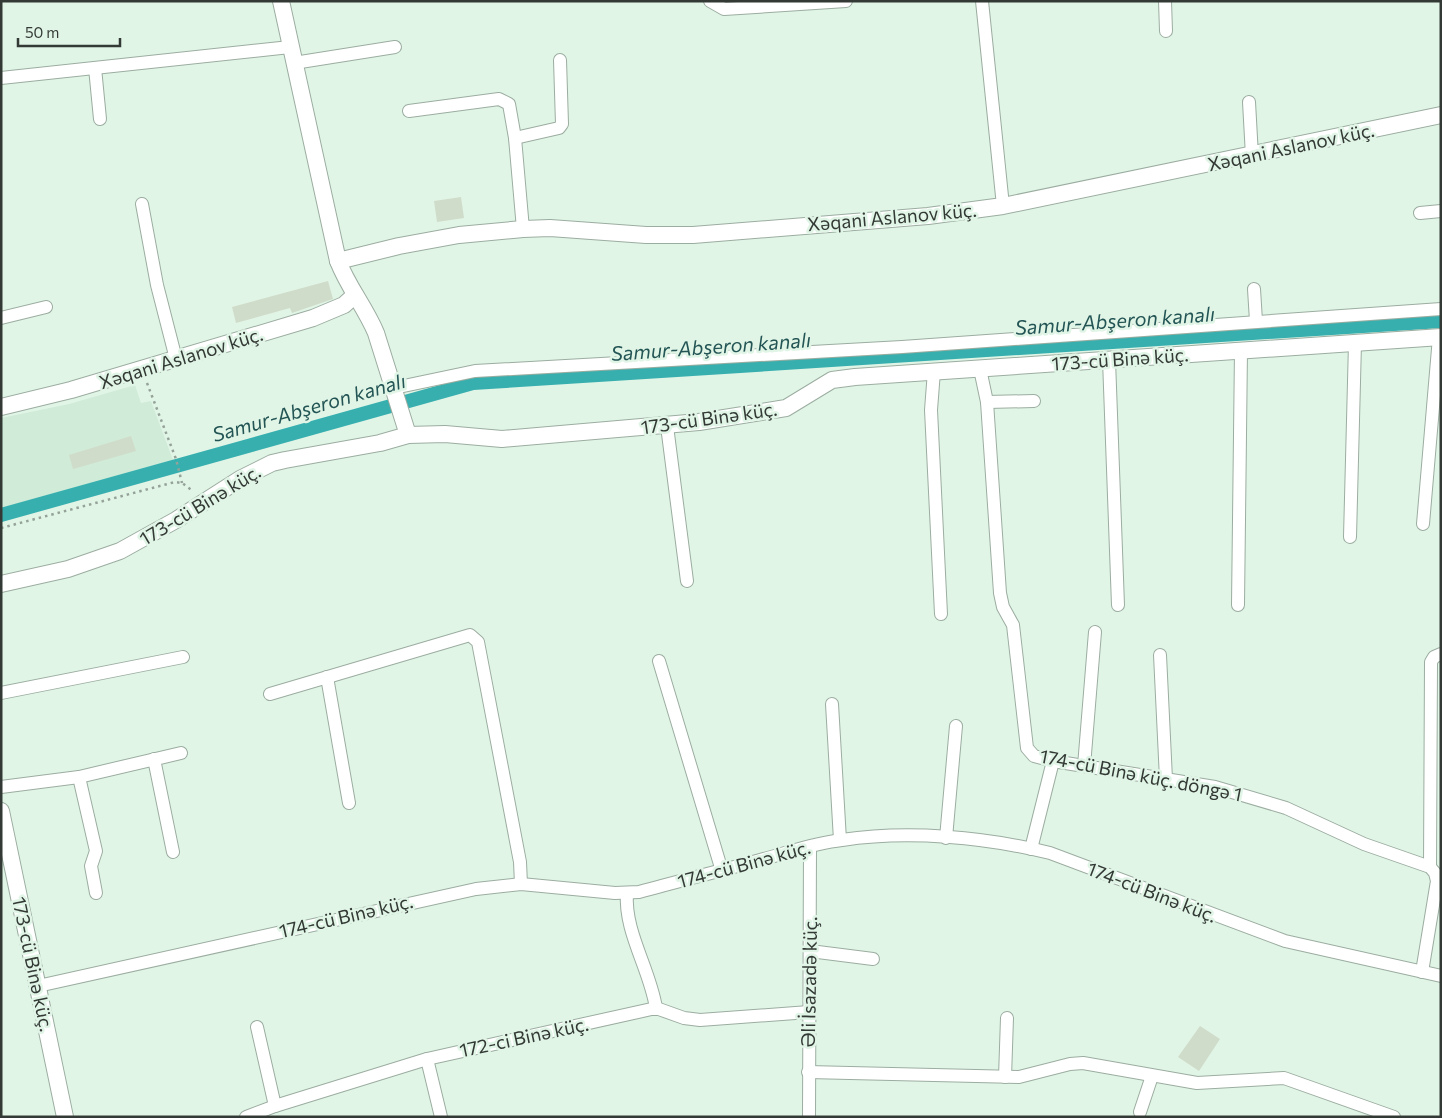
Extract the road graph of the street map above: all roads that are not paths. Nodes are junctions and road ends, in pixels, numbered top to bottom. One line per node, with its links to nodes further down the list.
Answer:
1 (281, 1): 8 (street)
2 (710, 1): 3 (street)
3 (846, 1)
4 (982, 1): 19 (street)
5 (1165, 1): 6 (street)
6 (1166, 31)
7 (395, 47): 8 (street)
8 (292, 55): 10 (street); 23 (street)
9 (560, 60): 16 (street)
10 (95, 68): 11 (street); 15 (street)
11 (1, 78)
12 (1249, 102): 17 (street)
13 (409, 110): 16 (street)
14 (1441, 115): 17 (street, Xəqani Aslanov küç.)
15 (100, 119)
16 (515, 138): 22 (street)
17 (1252, 156): 19 (street, Xəqani Aslanov küç.)
18 (142, 204): 33 (street)
19 (1003, 206): 22 (street, Xəqani Aslanov küç.)
20 (1441, 211): 21 (street)
21 (1420, 214)
22 (523, 229): 23 (street, Xəqani Aslanov küç.)
23 (338, 261): 25 (street)
24 (1254, 289): 29 (street)
25 (355, 295): 33 (street, Xəqani Aslanov küç.); 37 (street)
26 (46, 307): 28 (street)
27 (1441, 309): 29 (street)
28 (1, 318)
29 (1256, 321): 37 (street)
30 (1440, 337): 31 (street, 173-cü Binə küç.); 43 (street)
31 (1354, 343): 32 (street, 173-cü Binə küç.); 44 (street)
32 (1241, 350): 34 (street, 173-cü Binə küç.); 48 (street)
33 (176, 359): 40 (street, Xəqani Aslanov küç.)
34 (1109, 360): 35 (street, 173-cü Binə küç.); 47 (street)
35 (980, 369): 36 (street, 173-cü Binə küç.); 39 (street, 174-cü Binə küç. döngə 1)
36 (934, 371): 41 (street, 173-cü Binə küç.); 49 (street)
37 (394, 388): 42 (street)
38 (1034, 401): 39 (street)
39 (987, 402): 62 (street, 174-cü Binə küç. döngə 1)
40 (1, 407)
41 (668, 426): 42 (street, 173-cü Binə küç.); 45 (street)
42 (408, 435): 46 (street, 173-cü Binə küç.)
43 (1423, 524)
44 (1350, 537)
45 (686, 580)
46 (1, 584)
47 (1118, 605)
48 (1238, 605)
49 (941, 614)
50 (1095, 632): 63 (street)
51 (1441, 654): 74 (street)
52 (1160, 656): 65 (street)
53 (183, 657): 56 (street)
54 (659, 661): 75 (street)
55 (327, 677): 57 (street); 67 (street); 76 (street)
56 (1, 693)
57 (270, 694)
58 (832, 704): 70 (street)
59 (956, 726): 69 (street)
60 (181, 753): 61 (street)
61 (154, 759): 64 (street); 73 (street)
62 (1053, 761): 63 (street, 174-cü Binə küç. döngə 1); 72 (street)
63 (1084, 766): 65 (street, 174-cü Binə küç. döngə 1)
64 (79, 777): 66 (street); 77 (street)
65 (1166, 779): 74 (street, 174-cü Binə küç. döngə 1)
66 (1, 787)
67 (349, 804)
68 (1, 811): 83 (street, 173-cü Binə küç.)
69 (946, 838): 70 (street, 174-cü Binə küç.); 72 (street, 174-cü Binə küç.)
70 (840, 840): 71 (street, 174-cü Binə küç.)
71 (810, 847): 75 (street, 174-cü Binə küç.); 79 (street, Əli İsazadə küç.)
72 (1031, 849): 81 (street, 174-cü Binə küç.)
73 (172, 852)
74 (1430, 867): 81 (street)
75 (722, 871): 78 (street, 174-cü Binə küç.)
76 (521, 884): 78 (street, 174-cü Binə küç.); 83 (street, 174-cü Binə küç.)
77 (96, 893)
78 (626, 893): 84 (street)
79 (810, 951): 80 (street); 85 (street, Əli İsazadə küç.)
80 (873, 959)
81 (1422, 972): 82 (street, 174-cü Binə küç.)
82 (1441, 976)
83 (38, 986): 94 (street, 173-cü Binə küç.)
84 (656, 1008): 85 (street); 88 (street, 172-ci Binə küç.)
85 (809, 1012): 89 (street, Əli İsazadə küç.)
86 (1007, 1018): 91 (street)
87 (257, 1027): 92 (street)
88 (427, 1059): 92 (street, 172-ci Binə küç.); 96 (street)
89 (808, 1072): 91 (street); 97 (street, Əli İsazadə küç.)
90 (1152, 1076): 91 (street); 93 (street); 98 (street)
91 (1005, 1077)
92 (274, 1106): 95 (street, 172-ci Binə küç.)
93 (1140, 1112)
94 (65, 1117)
95 (246, 1117)
96 (441, 1117)
97 (809, 1117)
98 (1394, 1117)

